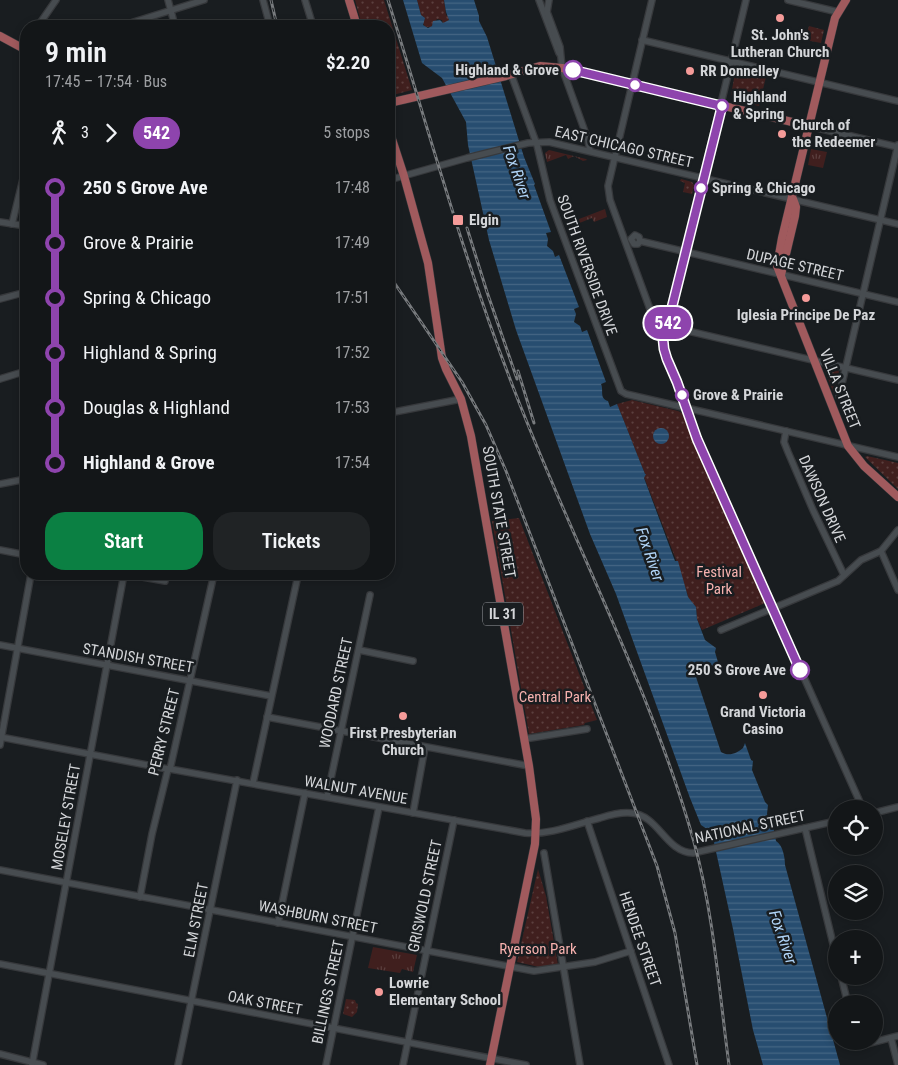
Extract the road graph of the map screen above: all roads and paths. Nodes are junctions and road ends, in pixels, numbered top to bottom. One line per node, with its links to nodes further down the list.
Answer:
1 (56, 0): 15 (street)
2 (168, 0): 13 (street)
3 (204, 0): 13 (street)
4 (263, 0): 18 (street)
5 (305, 0): 19 (street)
6 (349, 0): 20 (main road)
7 (539, 0): 24 (street)
8 (549, 0): 24 (street)
9 (652, 0): 22 (street)
10 (746, 0): 25 (street)
11 (788, 0): 14 (street)
12 (846, 0): 14 (main road, VILLA STREET)
13 (171, 10): 16 (street); 17 (street)
14 (838, 12): 28 (main road, VILLA STREET)
15 (42, 20)
16 (140, 20)
17 (174, 20)
18 (268, 20)
19 (311, 20)
20 (354, 20)
21 (0, 36): 23 (main road)
22 (642, 40): 25 (street); 29 (street)
23 (20, 45)
24 (561, 58): 26 (street)
25 (732, 62): 28 (street); 32 (street)
26 (562, 68): 27 (main road); 29 (main road); 37 (street)
27 (509, 75): 31 (main road); 34 (street, SOUTH RIVERSIDE DRIVE)
28 (820, 83): 30 (street); 33 (main road, VILLA STREET)
29 (632, 84): 32 (main road); 38 (street)
30 (898, 101)
31 (395, 102)
32 (722, 106): 33 (main road); 41 (street)
33 (809, 126): 35 (street); 43 (main road, VILLA STREET)
34 (535, 142): 37 (street, EAST CHICAGO STREET); 39 (street, EAST CHICAGO STREET); 64 (street, SOUTH RIVERSIDE DRIVE)
35 (898, 146): 44 (street)
36 (395, 148): 39 (main road, IL 31)
37 (590, 151): 38 (street, EAST CHICAGO STREET)
38 (614, 157): 41 (street, EAST CHICAGO STREET); 49 (street)
39 (404, 176): 40 (street, EAST CHICAGO STREET); 63 (main road, SOUTH STATE STREET / IL 31)
40 (395, 178)
41 (703, 178): 43 (street, EAST CHICAGO STREET); 50 (street)
42 (20, 192): 46 (street)
43 (792, 199): 44 (street, EAST CHICAGO STREET); 51 (main road, VILLA STREET)
44 (881, 220): 47 (street, EAST CHICAGO STREET); 53 (street)
45 (0, 222): 46 (street)
46 (12, 224): 48 (street)
47 (898, 224)
48 (20, 225)
49 (628, 240): 50 (street, DUPAGE STREET); 56 (street)
50 (685, 252): 51 (street, DUPAGE STREET); 56 (street)
51 (781, 275): 53 (street, DUPAGE STREET); 57 (main road, VILLA STREET)
52 (20, 294): 54 (street)
53 (863, 294): 55 (street, DUPAGE STREET); 58 (street)
54 (0, 299)
55 (898, 302)
56 (668, 326): 57 (street); 64 (street)
57 (814, 360): 58 (street); 67 (main road, VILLA STREET)
58 (845, 367): 61 (street); 62 (street)
59 (20, 373): 60 (street)
60 (0, 379)
61 (898, 380)
62 (839, 396)
63 (461, 399): 65 (street); 98 (main road, SOUTH STATE STREET / IL 31)
64 (686, 408): 66 (street); 85 (street)
65 (395, 412)
66 (786, 431): 67 (street); 76 (street, DAWSON DRIVE)
67 (848, 446): 68 (street); 71 (main road, VILLA STREET)
68 (898, 457)
69 (20, 480): 70 (street)
70 (0, 484)
71 (898, 497)
72 (898, 530): 74 (street)
73 (0, 550): 75 (street)
74 (881, 551): 76 (street); 83 (street)
75 (20, 554)
76 (844, 575): 85 (street)
77 (30, 580): 88 (street)
78 (124, 580): 91 (street, MOSELEY STREET)
79 (159, 580): 82 (street)
80 (213, 580): 92 (street, PERRY STREET)
81 (297, 580): 93 (street)
82 (165, 581)
83 (898, 590)
84 (370, 595): 89 (street, WOODARD STREET)
85 (773, 609): 86 (street); 108 (street)
86 (721, 630)
87 (0, 645): 88 (street, STANDISH STREET)
88 (18, 648): 91 (street, STANDISH STREET); 97 (street)
89 (359, 650): 90 (street); 96 (street, WOODARD STREET)
90 (412, 661)
91 (107, 665): 92 (street, STANDISH STREET); 101 (street, MOSELEY STREET)
92 (190, 680): 93 (street, STANDISH STREET); 103 (street, PERRY STREET)
93 (272, 696): 94 (street)
94 (267, 717): 96 (street); 105 (street)
95 (586, 729): 98 (street)
96 (341, 731): 100 (street); 107 (street, WOODARD STREET)
97 (1, 737): 99 (street); 101 (street, WALNUT AVENUE)
98 (524, 739): 102 (main road, SOUTH STATE STREET / IL 31)
99 (0, 746)
100 (425, 747): 102 (street); 112 (street)
101 (90, 753): 103 (street, WALNUT AVENUE); 120 (street, MOSELEY STREET)
102 (529, 766): 117 (main road, SOUTH STATE STREET / IL 31)
103 (169, 769): 104 (street, WALNUT AVENUE); 121 (street, PERRY STREET)
104 (237, 780): 105 (street, WALNUT AVENUE); 122 (street, ELM STREET)
105 (253, 783): 106 (street, WALNUT AVENUE)
106 (304, 793): 107 (street, WALNUT AVENUE); 123 (street)
107 (327, 797): 109 (street, WALNUT AVENUE)
108 (858, 800)
109 (379, 806): 112 (street, WALNUT AVENUE); 125 (street, BILLINGS STREET)
110 (898, 807): 111 (street)
111 (883, 811)
112 (413, 813): 113 (street, WALNUT AVENUE)
113 (454, 820): 117 (street, WALNUT AVENUE); 126 (street, GRISWOLD STREET)
114 (587, 821): 116 (street, NATIONAL STREET); 117 (street, NATIONAL STREET); 127 (street, HENDEE STREET)
115 (828, 823): 116 (street, NATIONAL STREET)
116 (805, 828): 124 (street)
117 (537, 834): 129 (main road, SOUTH STATE STREET / IL 31)
118 (544, 853): 130 (street)
119 (0, 870): 120 (street, WASHBURN STREET)
120 (66, 883): 121 (street, WASHBURN STREET); 131 (street, MOSELEY STREET)
121 (140, 897): 122 (street, WASHBURN STREET)
122 (211, 910): 123 (street, WASHBURN STREET); 132 (street, ELM STREET)
123 (278, 923): 125 (street, WASHBURN STREET)
124 (830, 930)
125 (352, 937): 126 (street, WASHBURN STREET); 133 (street, BILLINGS STREET)
126 (426, 950): 129 (street, WASHBURN STREET); 137 (street, GRISWOLD STREET)
127 (631, 951): 130 (street, WASHBURN STREET); 148 (street, HENDEE STREET)
128 (0, 964): 131 (street, OAK STREET)
129 (511, 966): 130 (street, WASHBURN STREET); 139 (main road, SOUTH STATE STREET / IL 31)
130 (562, 967): 147 (street)
131 (49, 974): 132 (street, OAK STREET); 140 (street, MOSELEY STREET)
132 (192, 1001): 133 (street, OAK STREET); 143 (street, ELM STREET)
133 (333, 1029): 137 (street, OAK STREET); 144 (street, BILLINGS STREET)
134 (898, 1036): 135 (street)
135 (891, 1038): 136 (street); 141 (street)
136 (883, 1040)
137 (407, 1043): 139 (street, OAK STREET); 145 (street, GRISWOLD STREET)
138 (0, 1054): 140 (street)
139 (491, 1062): 146 (street, OAK STREET)
140 (32, 1064): 142 (street)
141 (898, 1064)
142 (43, 1065)
143 (178, 1065)
144 (326, 1065)
145 (403, 1065)
146 (526, 1065)
147 (580, 1065)
148 (669, 1065)

